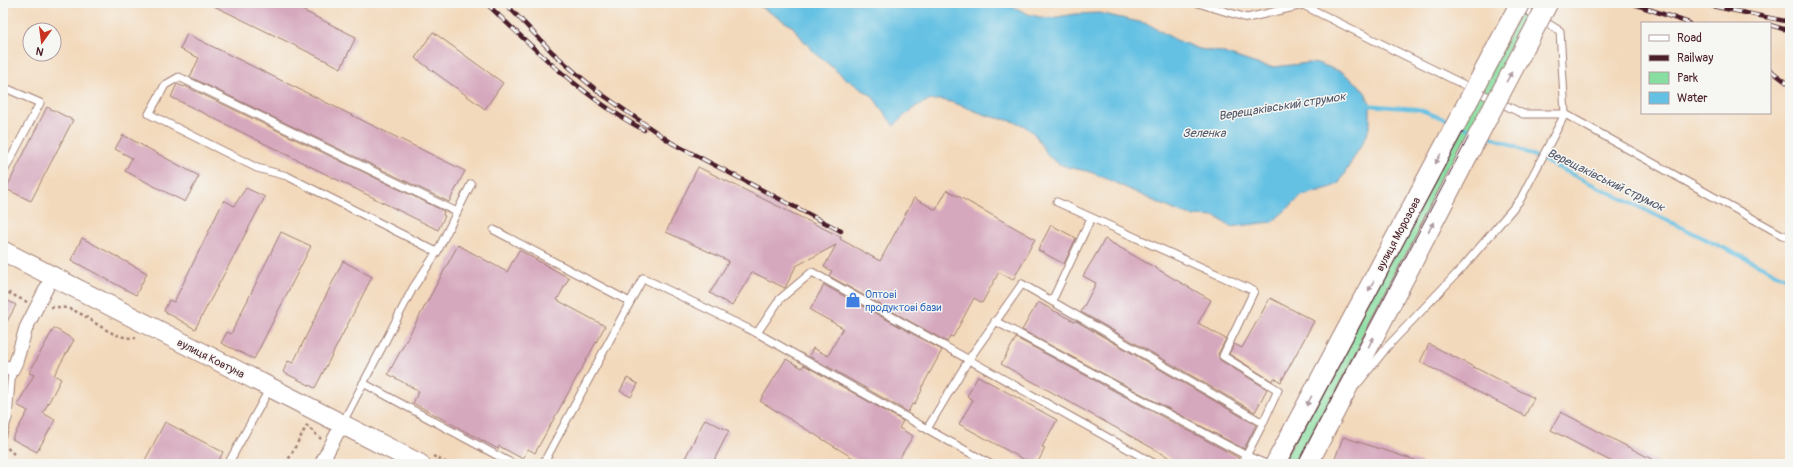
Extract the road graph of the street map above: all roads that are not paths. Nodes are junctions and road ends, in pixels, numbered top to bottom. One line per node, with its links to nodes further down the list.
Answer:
1 (1198, 3): 6 (lane)
2 (1515, 3): 6 (lane)
3 (1520, 3): 41 (main road, вулиця Морозова, one-way to 41, bridge)
4 (1548, 3): 25 (main road, one-way to 4, bridge)
5 (3, 87): 7 (lane)
6 (1565, 114): 13 (lane); 25 (lane)
7 (3, 173)
8 (471, 184): 10 (lane)
9 (1057, 202): 11 (lane)
10 (457, 212): 15 (lane); 15 (lane)
11 (1092, 218): 17 (lane); 27 (lane)
12 (494, 230): 18 (lane)
13 (1790, 237)
14 (3, 251): 16 (main road, вулиця Ковтуна)
15 (437, 252): 23 (lane)
16 (52, 277): 22 (street); 24 (main road, вулиця Ковтуна)
17 (1052, 301): 19 (lane); 27 (lane)
18 (630, 302): 20 (lane); 36 (lane)
19 (996, 321): 21 (lane); 31 (lane)
20 (757, 332): 21 (lane); 29 (lane)
21 (969, 359): 29 (lane); 38 (lane)
22 (7, 368): 26 (lane)
23 (363, 383): 28 (lane); 35 (lane)
24 (270, 388): 28 (main road, вулиця Ковтуна); 32 (lane)
25 (1343, 397): 42 (main road)
26 (5, 418): 30 (lane)
27 (1263, 423): 31 (lane)
28 (342, 424): 33 (street); 34 (main road, вулиця Ковтуна)
29 (927, 429): 37 (lane)
30 (3, 434)
31 (1247, 456): 39 (lane); 40 (lane)
32 (228, 464)
33 (321, 464)
34 (420, 464)
35 (514, 464)
36 (543, 464)
37 (990, 464)
38 (1155, 464)
39 (1242, 464)
40 (1266, 464)
41 (1275, 464)
42 (1308, 464)

